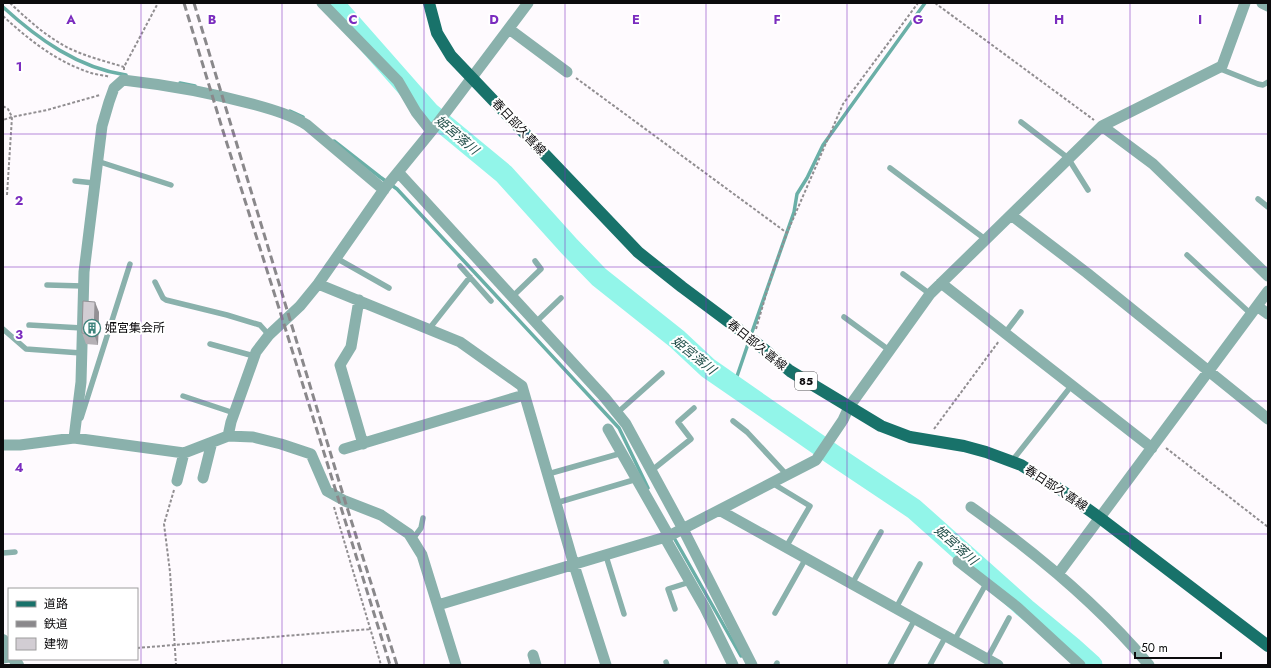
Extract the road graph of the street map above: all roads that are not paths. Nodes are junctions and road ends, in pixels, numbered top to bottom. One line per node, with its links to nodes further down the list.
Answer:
1 (322, 3): 14 (street)
2 (429, 3): 10 (main road, 春日部久喜線 / 85)
3 (528, 3): 7 (street)
4 (1245, 3): 8 (street)
5 (1262, 3): 6 (street)
6 (1268, 6)
7 (509, 29): 9 (street); 10 (street)
8 (1218, 68): 11 (lane); 13 (street)
9 (567, 72)
10 (470, 80): 14 (street); 68 (main road, 春日部久喜線 / 85)
11 (1268, 82)
12 (1021, 122): 15 (lane)
13 (1102, 126): 15 (street); 34 (street)
14 (433, 130): 18 (street)
15 (1068, 158): 23 (lane); 26 (street)
16 (97, 161): 20 (street); 21 (lane); 22 (street)
17 (890, 168): 27 (lane)
18 (397, 174): 22 (street); 44 (street)
19 (75, 181): 20 (lane)
20 (94, 183): 40 (street)
21 (171, 186)
22 (385, 189): 29 (street)
23 (1088, 190)
24 (1258, 199): 25 (lane)
25 (1268, 207)
26 (1011, 215): 27 (street); 63 (street)
27 (985, 239): 37 (street)
28 (1187, 255): 48 (lane)
29 (336, 258): 38 (street); 41 (lane)
30 (535, 261): 44 (lane)
31 (130, 264): 76 (lane)
32 (460, 266): 35 (lane)
33 (903, 274): 43 (lane)
34 (1268, 276)
35 (470, 277): 47 (lane); 56 (lane)
36 (155, 282): 58 (lane)
37 (941, 283): 43 (street); 57 (street)
38 (318, 284): 46 (street); 58 (street)
39 (47, 285): 40 (lane)
40 (83, 286): 54 (street)
41 (388, 288)
42 (1268, 291): 48 (street)
43 (930, 294): 60 (street)
44 (513, 296): 52 (street)
45 (562, 298): 52 (lane)
46 (359, 300): 56 (street); 78 (street)
47 (491, 301)
48 (1254, 310): 50 (street); 63 (street)
49 (1021, 312): 57 (lane)
50 (1268, 314)
51 (844, 317): 60 (lane)
52 (536, 322): 71 (street)
53 (29, 325): 54 (lane)
54 (82, 328): 61 (street)
55 (3, 329): 61 (lane)
56 (429, 329): 66 (street)
57 (1004, 333): 65 (street)
58 (269, 335): 62 (street)
59 (210, 344): 62 (lane)
60 (889, 350): 68 (street)
61 (81, 353): 76 (street)
62 (254, 356): 70 (street)
63 (1210, 371): 72 (street); 80 (street)
64 (662, 373): 71 (lane)
65 (1072, 385): 80 (street); 84 (lane)
66 (524, 395): 78 (street); 86 (street)
67 (183, 396): 70 (lane)
68 (849, 406): 84 (main road, 春日部久喜線 / 85); 87 (street)
69 (694, 408): 85 (lane)
70 (234, 413): 75 (street)
71 (617, 413): 85 (street)
72 (1268, 419)
73 (733, 421): 87 (lane)
74 (608, 429): 83 (street)
75 (228, 436): 77 (street); 100 (street)
76 (74, 438): 79 (street); 82 (street)
77 (212, 442): 82 (street); 88 (street)
78 (363, 444): 81 (street)
79 (3, 445)
80 (1154, 445): 96 (street)
81 (344, 449)
82 (184, 453): 90 (street)
83 (622, 453): 86 (lane); 89 (street)
84 (1012, 461): 96 (main road, 春日部久喜線 / 85)
85 (651, 471): 97 (street)
86 (548, 474): 92 (street)
87 (787, 475): 91 (street)
88 (203, 478)
89 (637, 479): 92 (lane); 99 (street)
90 (176, 481)
91 (772, 482): 94 (street); 101 (lane)
92 (556, 503): 108 (street)
93 (971, 507): 109 (street)
94 (719, 510): 97 (street); 101 (street)
95 (423, 518): 100 (lane)
96 (1100, 518): 109 (street); 121 (main road, 春日部久喜線 / 85)
97 (682, 530): 99 (street); 126 (street)
98 (881, 532): 111 (lane)
99 (667, 537): 104 (street); 110 (street)
100 (412, 540): 113 (street)
101 (786, 547): 105 (street)
102 (15, 552): 103 (lane)
103 (3, 553)
104 (606, 556): 108 (street); 117 (lane)
105 (806, 558): 111 (street); 116 (lane)
106 (958, 561): 112 (street)
107 (920, 564): 114 (lane)
108 (574, 565): 113 (street); 124 (street)
109 (1058, 574): 131 (street)
110 (690, 582): 115 (lane); 125 (street)
111 (852, 584): 114 (street)
112 (986, 584): 120 (lane); 130 (street)
113 (438, 605): 123 (street)
114 (896, 608): 119 (street)
115 (674, 609)
116 (775, 613)
117 (624, 614)
118 (1009, 618): 122 (lane)
119 (915, 619): 120 (street); 127 (lane)
120 (950, 639): 122 (street); 128 (lane)
121 (1268, 646)
122 (985, 662): 129 (street)
123 (456, 665)
124 (606, 665)
125 (733, 665)
126 (752, 665)
127 (890, 665)
128 (930, 665)
129 (998, 665)
130 (1080, 665)
131 (1149, 665)

